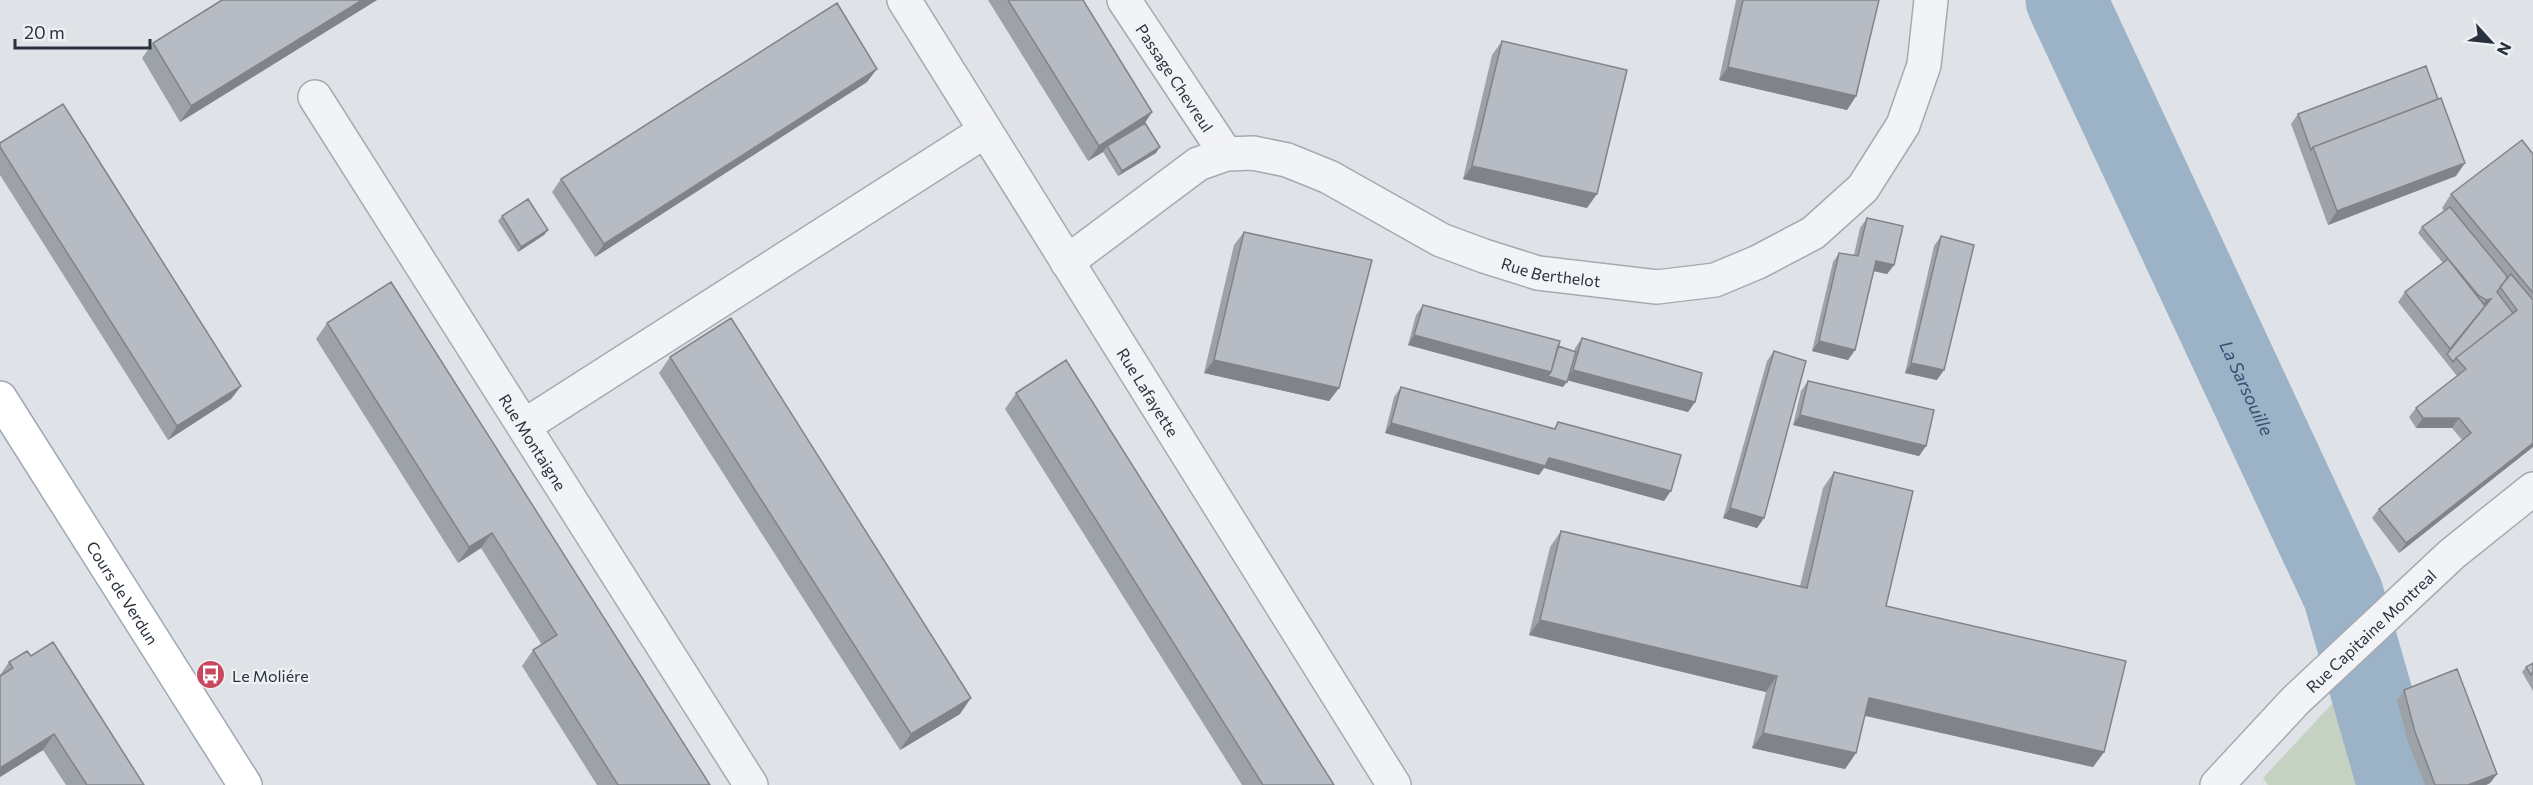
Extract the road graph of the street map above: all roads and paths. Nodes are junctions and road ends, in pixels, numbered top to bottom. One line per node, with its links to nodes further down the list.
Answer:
1 (904, 0): 5 (street, Rue Lafayette)
2 (1124, 0): 6 (street, Passage Chevreul)
3 (1931, 0): 6 (street, Rue Berthelot)
4 (315, 97): 9 (street, Rue Montaigne)
5 (985, 130): 7 (street, Rue Lafayette); 9 (street)
6 (1226, 154): 7 (street, Rue Berthelot)
7 (1067, 262): 13 (street, Rue Lafayette)
8 (0, 398): 11 (main road, Cours de Verdun)
9 (524, 426): 12 (street, Rue Montaigne)
10 (2533, 489): 14 (street, Rue Capitaine Montreal)
11 (244, 785)
12 (752, 785)
13 (1394, 785)
14 (2217, 785)

